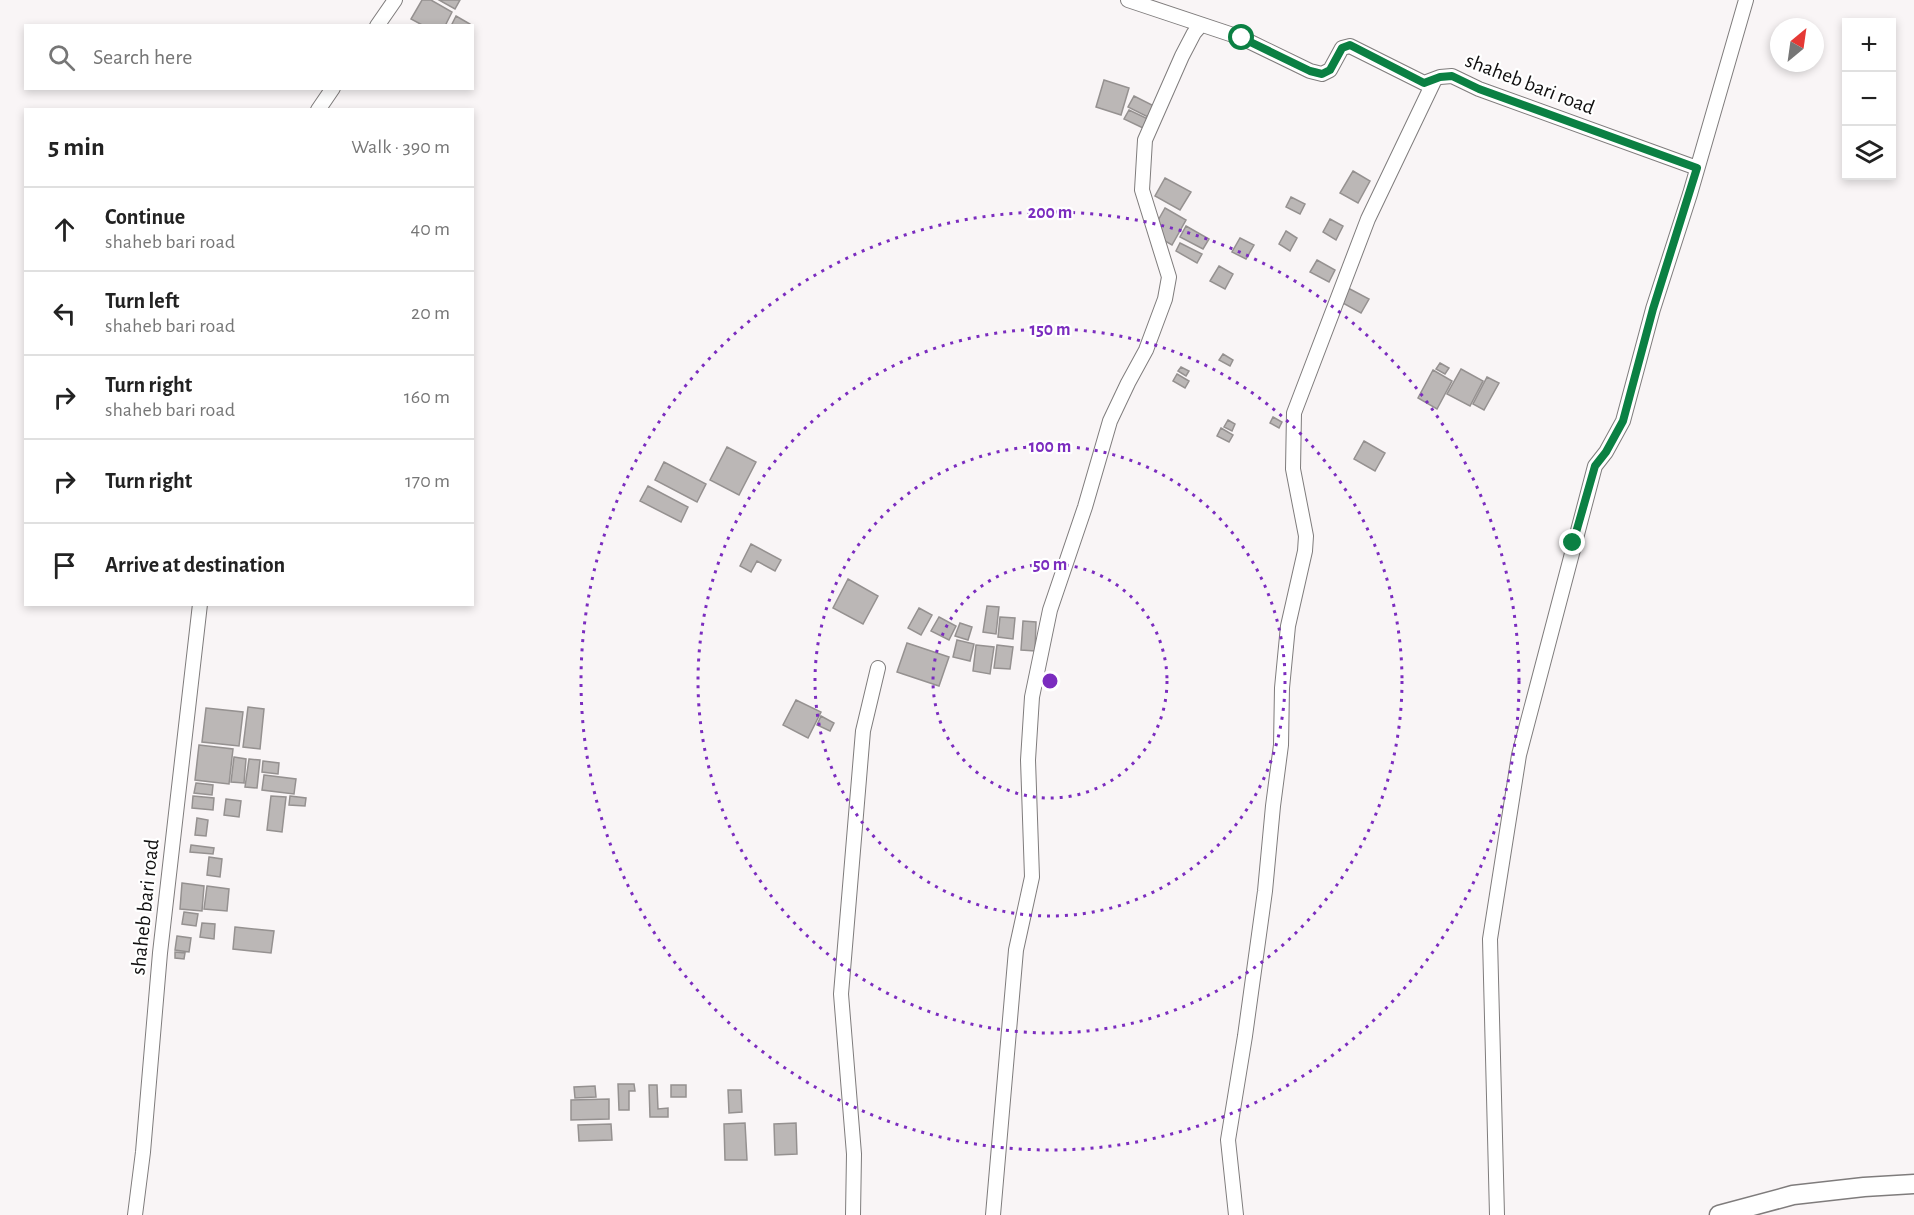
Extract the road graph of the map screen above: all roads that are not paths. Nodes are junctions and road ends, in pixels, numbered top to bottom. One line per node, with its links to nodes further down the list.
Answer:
1 (395, 0): 4 (street)
2 (1128, 0): 5 (street, shaheb bari road)
3 (1746, 0): 9 (street)
4 (378, 24)
5 (1201, 25): 6 (street, shaheb bari road); 15 (street)
6 (1435, 79): 9 (street, shaheb bari road); 16 (street)
7 (332, 90): 8 (street)
8 (319, 108)
9 (1697, 168): 17 (street)
10 (200, 606): 13 (street, shaheb bari road)
11 (878, 668): 14 (street)
12 (1914, 1184): 18 (street)
13 (135, 1215)
14 (853, 1215)
15 (993, 1215)
16 (1236, 1215)
17 (1497, 1215)
18 (1719, 1215)

